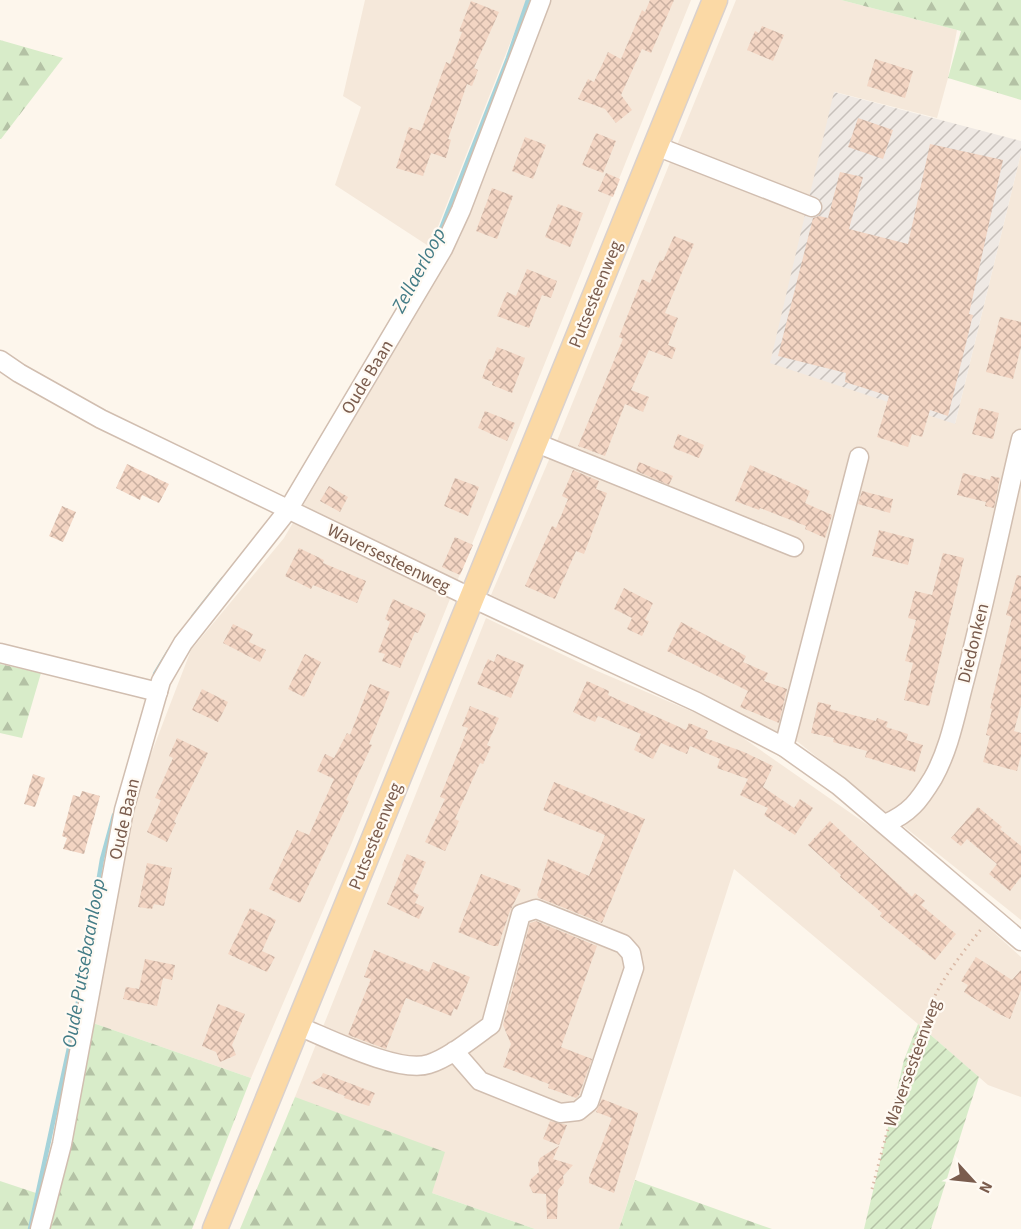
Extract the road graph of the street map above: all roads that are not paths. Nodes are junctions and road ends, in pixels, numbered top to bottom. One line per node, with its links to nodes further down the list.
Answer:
1 (541, 0): 9 (street, Oude Baan)
2 (715, 0): 3 (main road, Putsesteenweg)
3 (656, 146): 4 (street); 7 (main road, Putsesteenweg)
4 (812, 207)
5 (0, 360): 9 (street, Waversesteenweg)
6 (1021, 439): 15 (street, Diedonken)
7 (534, 442): 10 (street); 11 (main road, Putsesteenweg)
8 (859, 457): 14 (street)
9 (288, 510): 11 (street, Waversesteenweg); 13 (street, Oude Baan)
10 (794, 547)
11 (472, 598): 14 (street, Waversesteenweg); 17 (main road, Putsesteenweg)
12 (0, 653): 13 (street)
13 (158, 692): 19 (street, Oude Baan)
14 (784, 747): 15 (street, Waversesteenweg)
15 (885, 824): 16 (street, Waversesteenweg)
16 (1021, 941)
17 (297, 1026): 18 (street); 20 (main road, Putsesteenweg)
18 (454, 1051): 18 (street)
19 (40, 1229)
20 (215, 1229)

